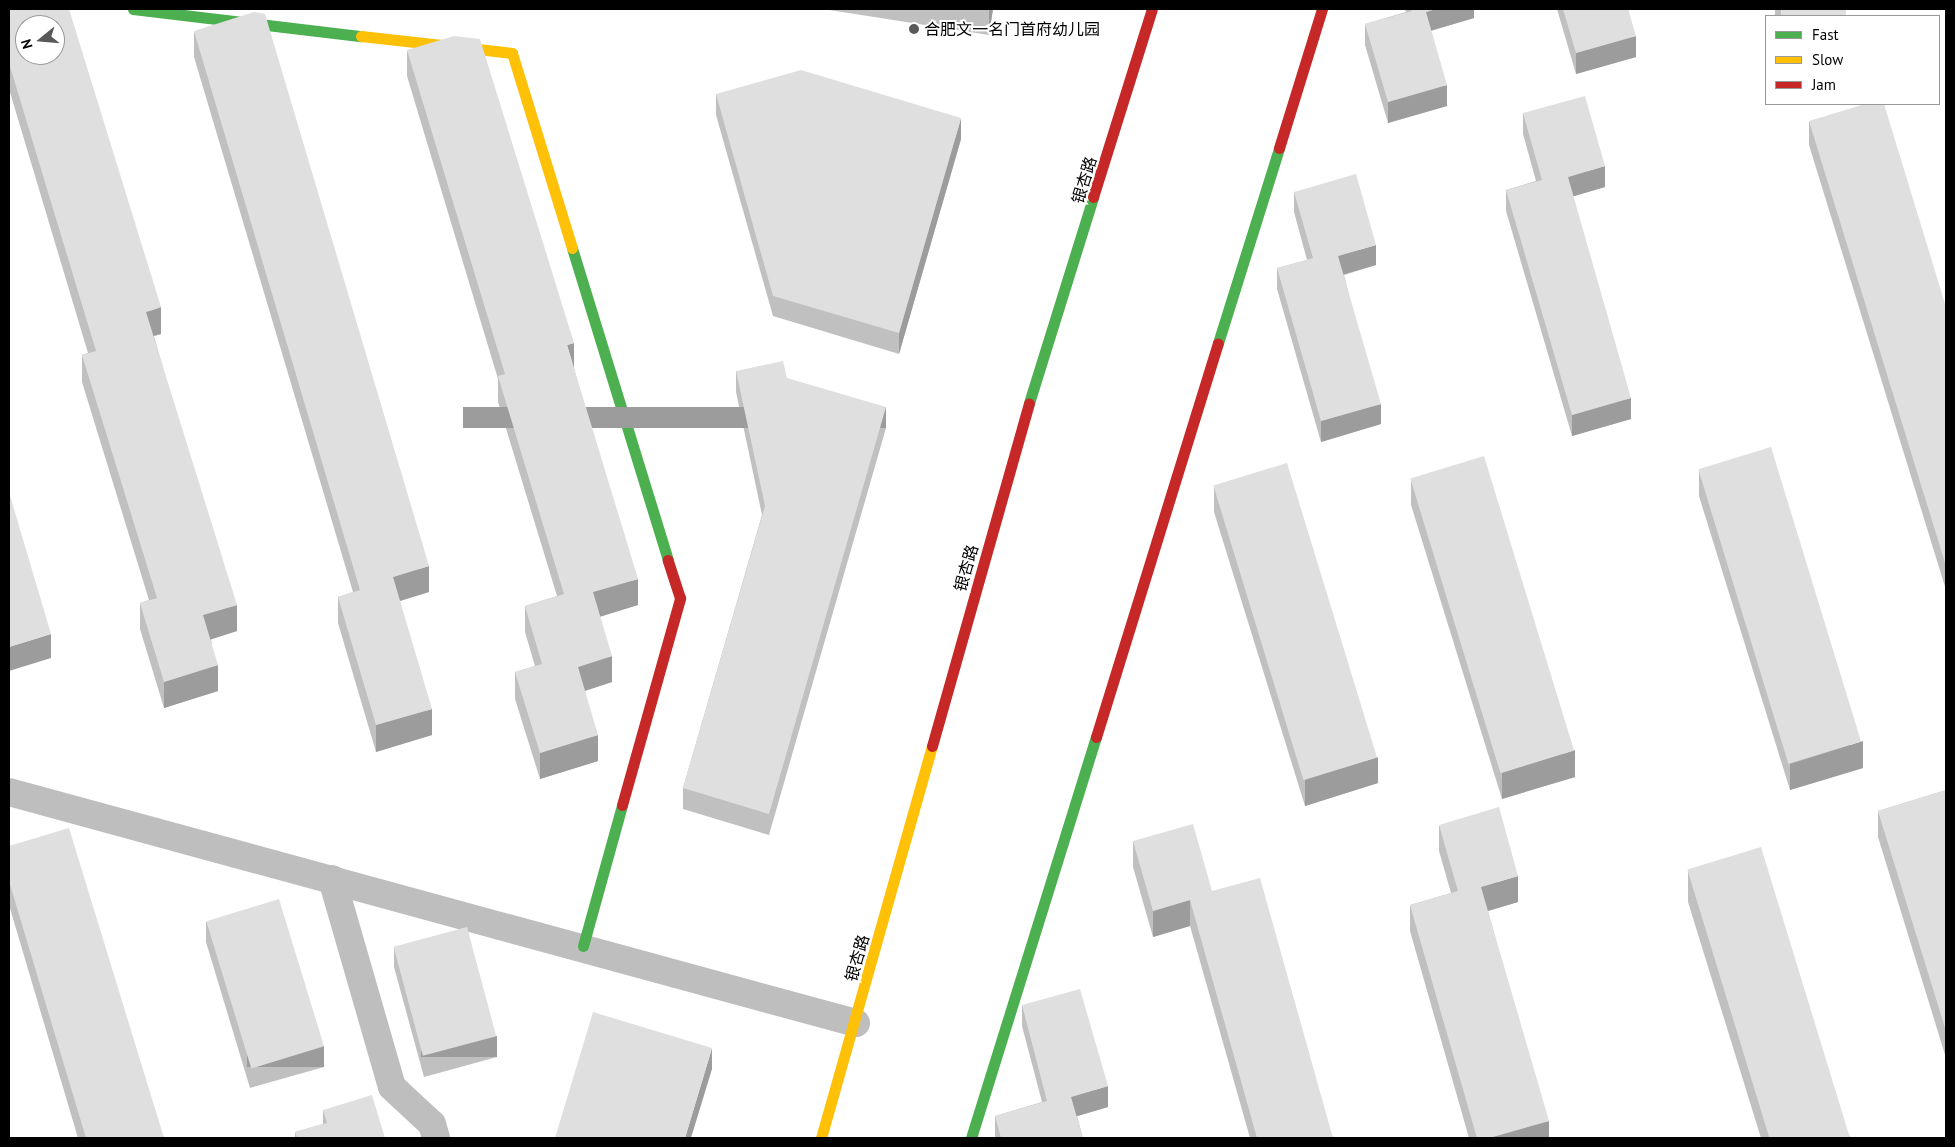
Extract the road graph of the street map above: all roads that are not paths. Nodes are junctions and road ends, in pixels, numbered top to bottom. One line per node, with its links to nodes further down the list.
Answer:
1 (133, 9): 6 (street)
2 (1152, 9): 7 (street, 银杏路)
3 (1322, 9): 10 (street)
4 (9, 792): 5 (street)
5 (332, 879): 6 (street); 8 (street)
6 (583, 946): 7 (street)
7 (856, 1023): 9 (street, 银杏路)
8 (436, 1138)
9 (821, 1138)
10 (971, 1138)

